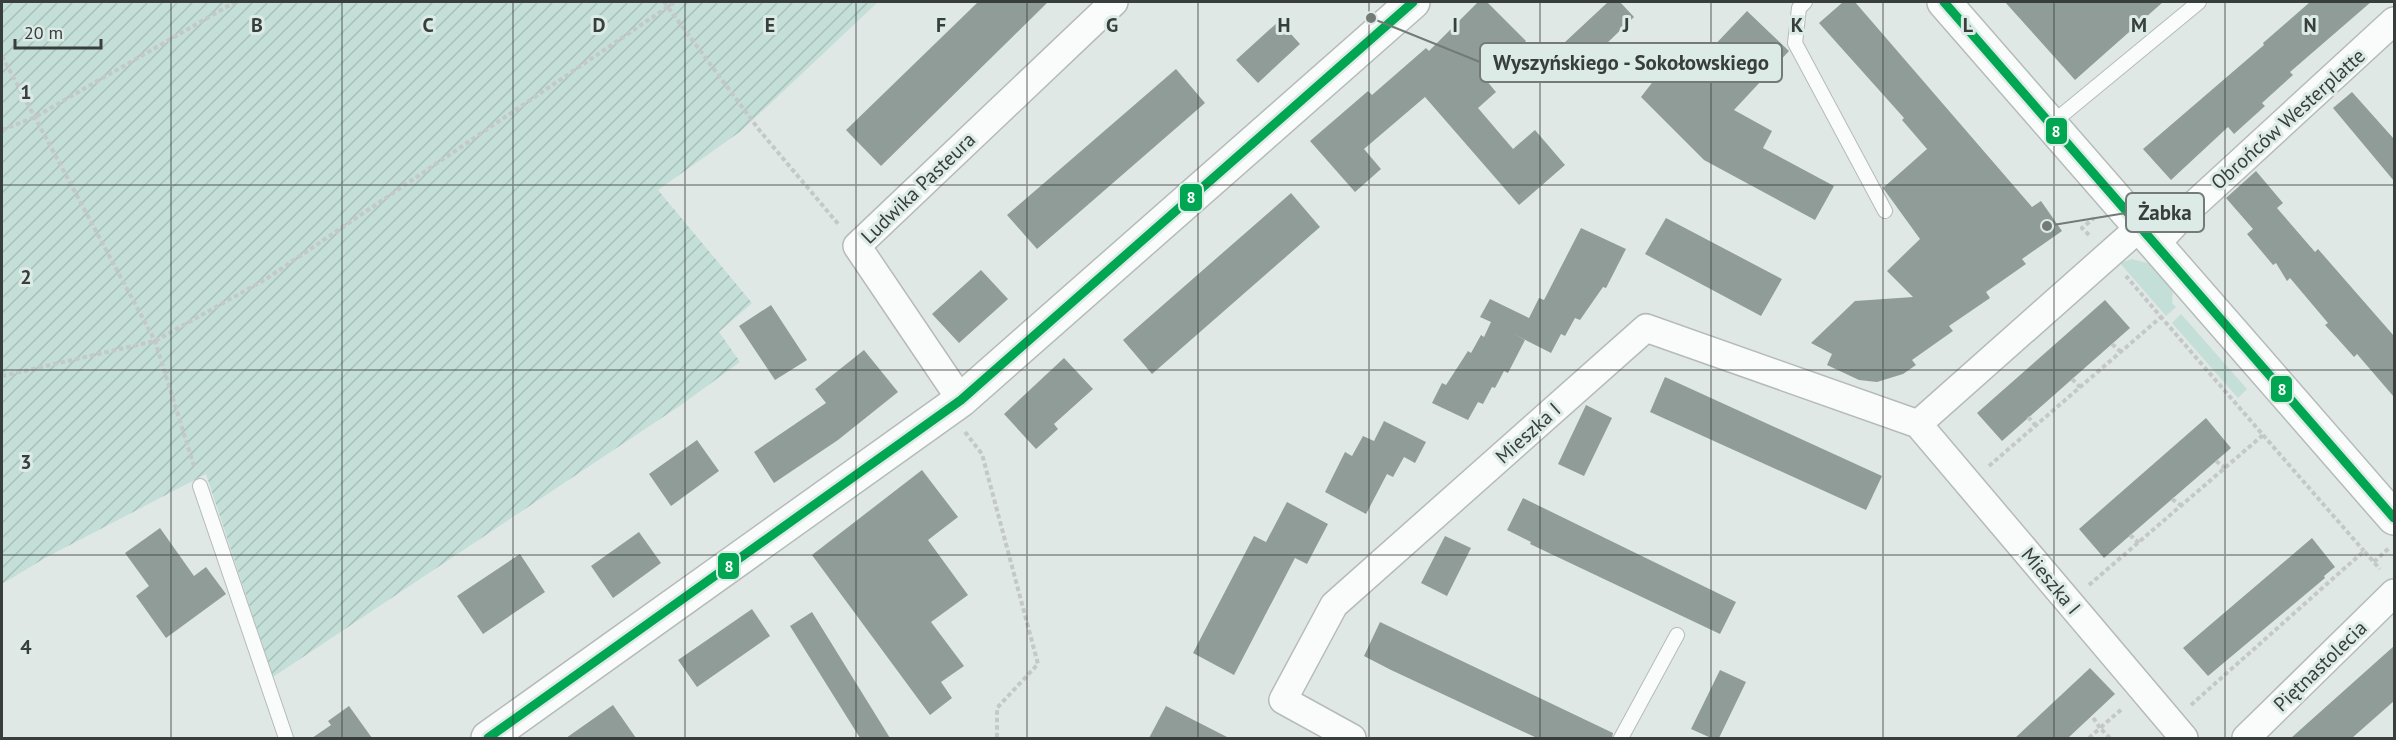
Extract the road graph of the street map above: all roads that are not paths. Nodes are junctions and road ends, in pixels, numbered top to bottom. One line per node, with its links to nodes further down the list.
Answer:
1 (1114, 2): 10 (street, Ludwika Pasteura)
2 (1413, 2): 10 (street)
3 (1805, 2): 8 (lane)
4 (1944, 2): 7 (street)
5 (2199, 2): 7 (lane)
6 (2394, 21): 9 (street, Obrońców Westerplatte)
7 (2051, 124): 9 (street)
8 (1885, 211)
9 (2149, 235): 11 (street); 13 (street)
10 (954, 405): 18 (street)
11 (1918, 423): 16 (street, Mieszka I); 19 (street, Mieszka I)
12 (200, 486): 17 (lane)
13 (2394, 518)
14 (2394, 593): 21 (street, Piętnastolecia)
15 (1677, 635): 20 (lane)
16 (2177, 730)
17 (285, 738)
18 (488, 738)
19 (1352, 738)
20 (1621, 738)
21 (2246, 738)

